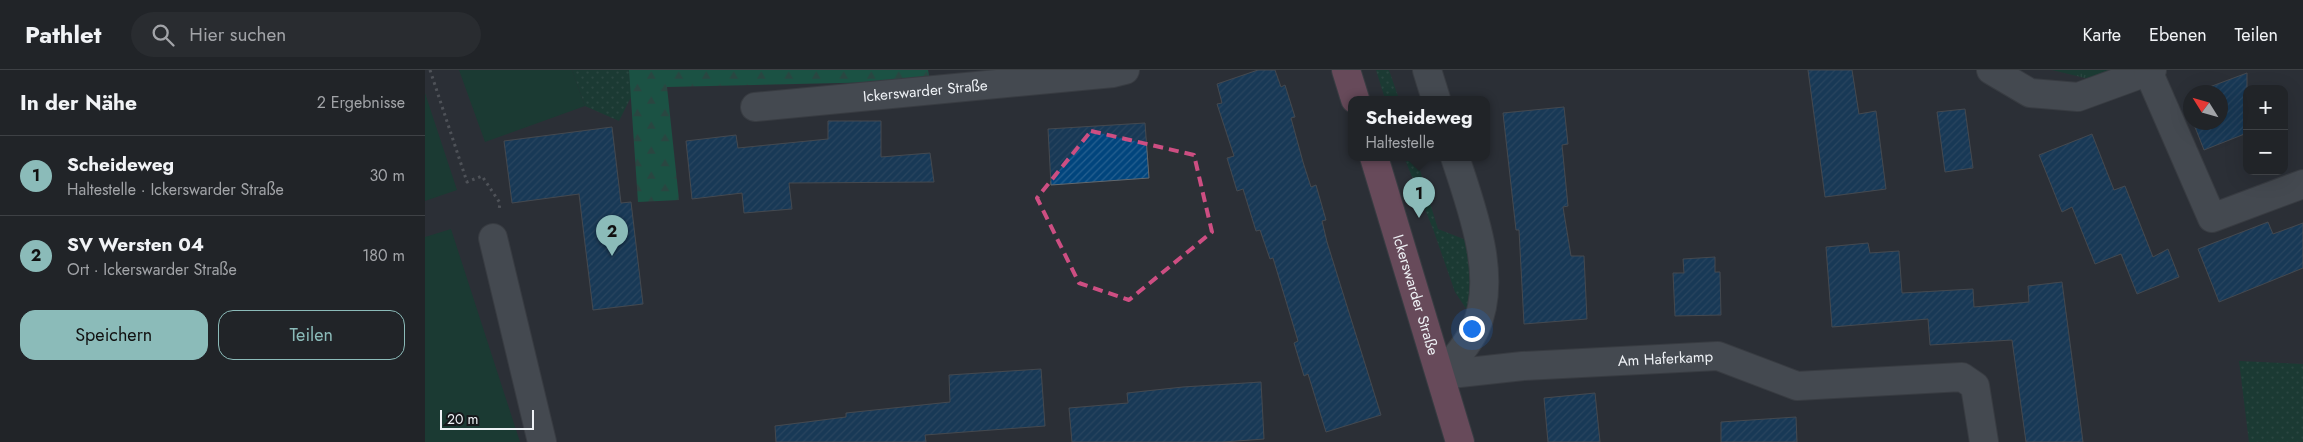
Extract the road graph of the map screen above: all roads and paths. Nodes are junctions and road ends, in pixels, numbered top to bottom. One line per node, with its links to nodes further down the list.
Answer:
1 (430, 70): 13 (path)
2 (1125, 70): 9 (street, Ickerswarder Straße)
3 (1346, 70): 7 (main road)
4 (1427, 70): 8 (street)
5 (1991, 70): 6 (street)
6 (2150, 71): 12 (street)
7 (1354, 96)
8 (1435, 96)
9 (755, 107)
10 (1375, 161): 14 (main road, Ickerswarder Straße)
11 (1456, 161): 14 (street, Ickerswarder Straße)
12 (2303, 184)
13 (493, 238): 15 (street)
14 (1441, 375): 16 (main road, Ickerswarder Straße); 17 (street, Am Haferkamp)
15 (543, 442)
16 (1460, 442)
17 (1984, 442)

